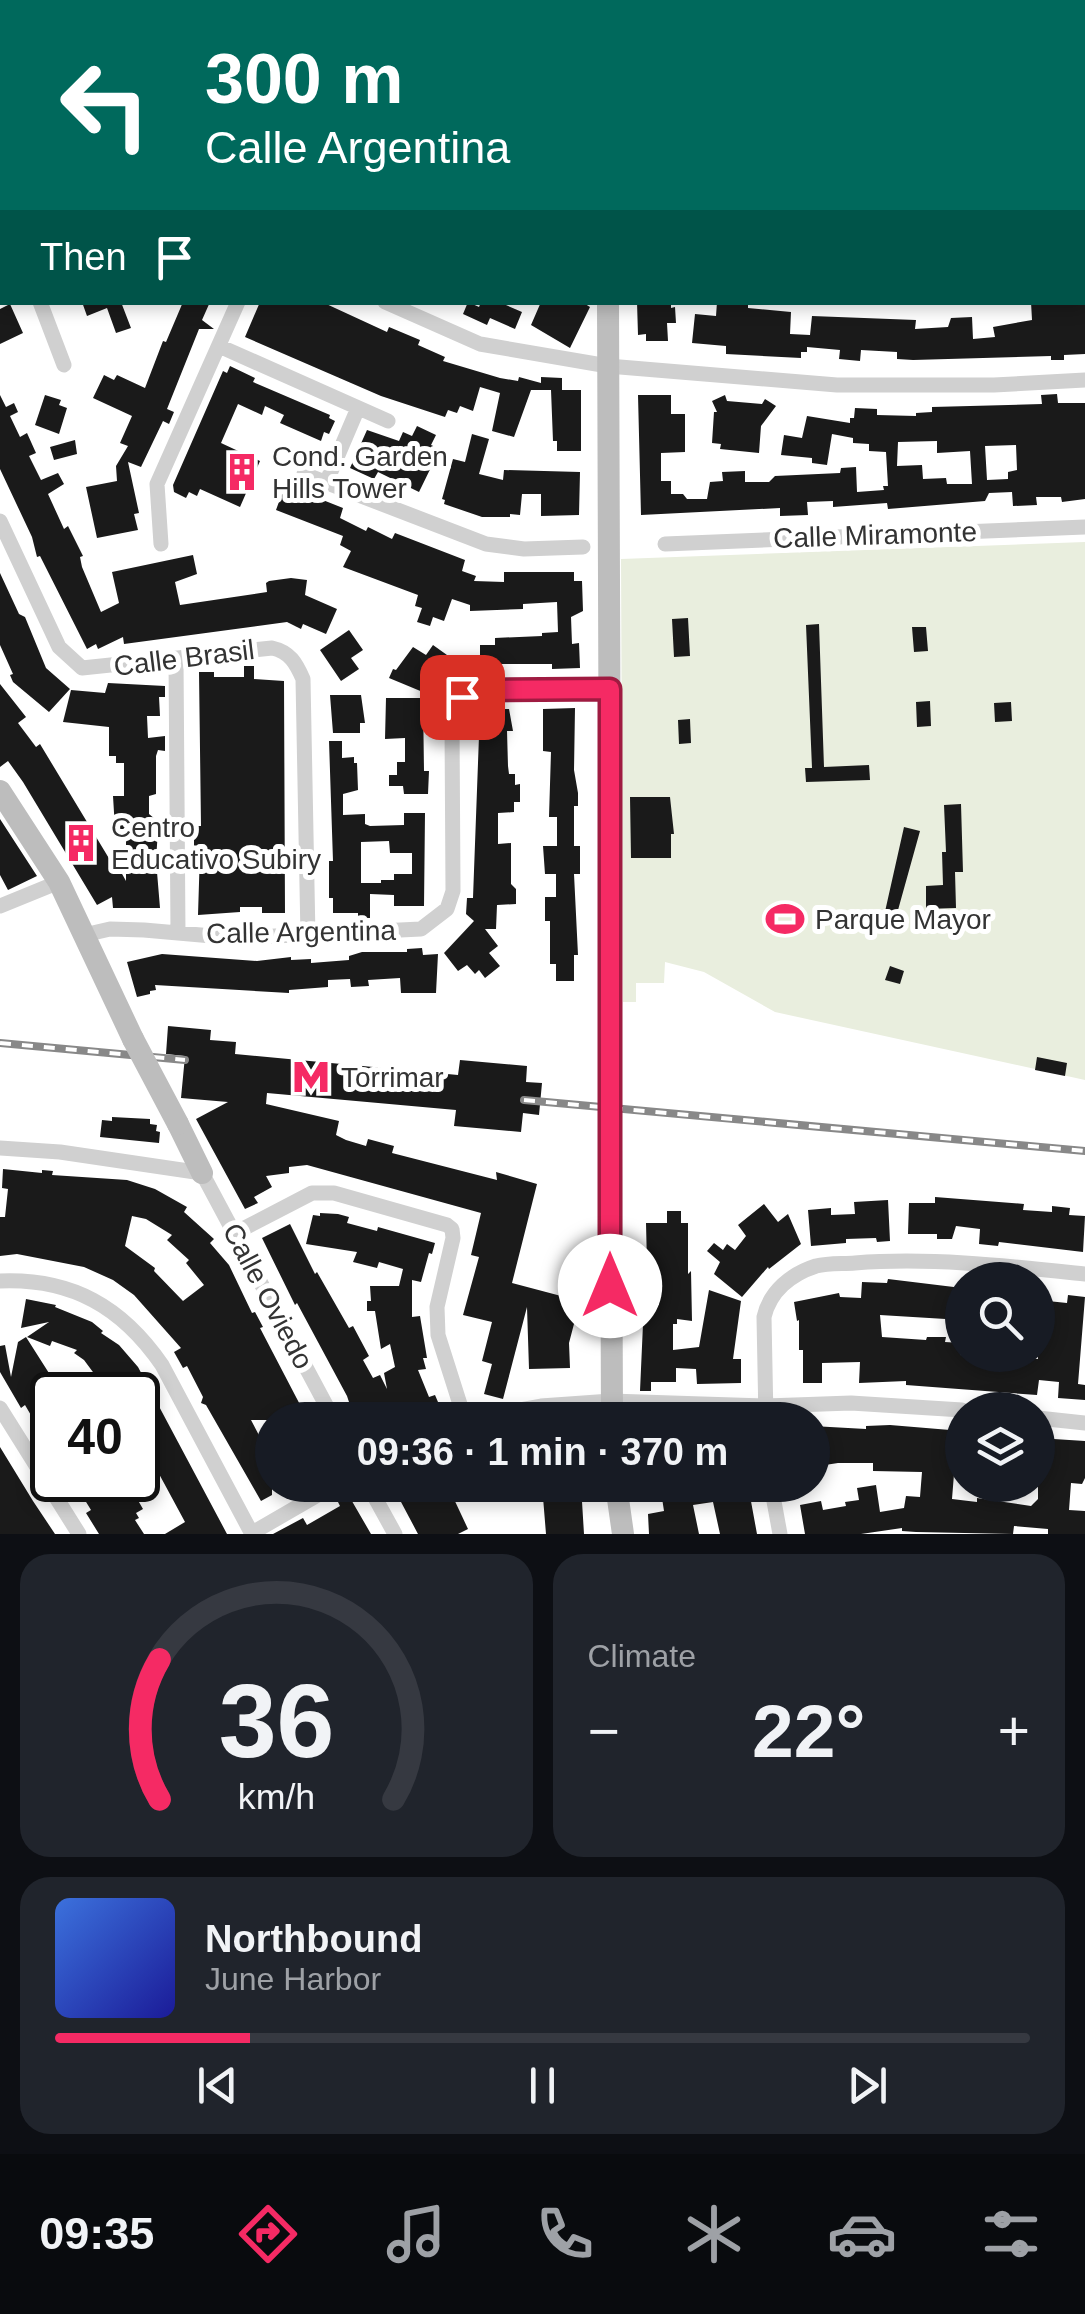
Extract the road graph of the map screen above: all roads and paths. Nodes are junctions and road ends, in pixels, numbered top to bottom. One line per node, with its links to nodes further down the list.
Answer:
1 (41, 305): 6 (street)
2 (237, 305): 5 (street)
3 (392, 305): 7 (street)
4 (608, 305): 7 (street)
5 (218, 346): 9 (street); 15 (street)
6 (64, 366)
7 (608, 366): 8 (street); 19 (street)
8 (1085, 380)
9 (358, 408): 10 (street); 12 (street)
10 (388, 421)
11 (304, 474): 12 (street)
12 (326, 482): 17 (street)
13 (0, 520): 18 (street, Calle Brasil)
14 (1085, 527): 16 (street, Calle Miramonte)
15 (161, 544)
16 (666, 544)
17 (583, 547)
18 (176, 659): 23 (street); 25 (street, Calle Brasil)
19 (610, 689): 25 (street, Calle Argentina); 33 (street)
20 (2, 796): 21 (street)
21 (59, 882): 22 (street); 24 (street)
22 (0, 906)
23 (178, 933): 24 (street, Calle Argentina); 25 (street, Calle Argentina)
24 (84, 935): 27 (street, bridge)
25 (308, 936)
26 (0, 1148): 27 (street)
27 (202, 1172): 28 (street, Calle Oviedo)
28 (235, 1233): 31 (street, Calle Oviedo); 32 (street)
29 (1085, 1274): 34 (street)
30 (0, 1281): 44 (street)
31 (324, 1402)
32 (460, 1402)
33 (612, 1402)
34 (766, 1402)
35 (830, 1406): 37 (street)
36 (0, 1408): 45 (street)
37 (945, 1409)
38 (1055, 1420): 39 (street)
39 (1085, 1423)
40 (306, 1502): 44 (street)
41 (377, 1502): 46 (street)
42 (618, 1502): 47 (street)
43 (773, 1502): 48 (street)
44 (252, 1533)
45 (79, 1534)
46 (395, 1534)
47 (623, 1534)
48 (780, 1534)

